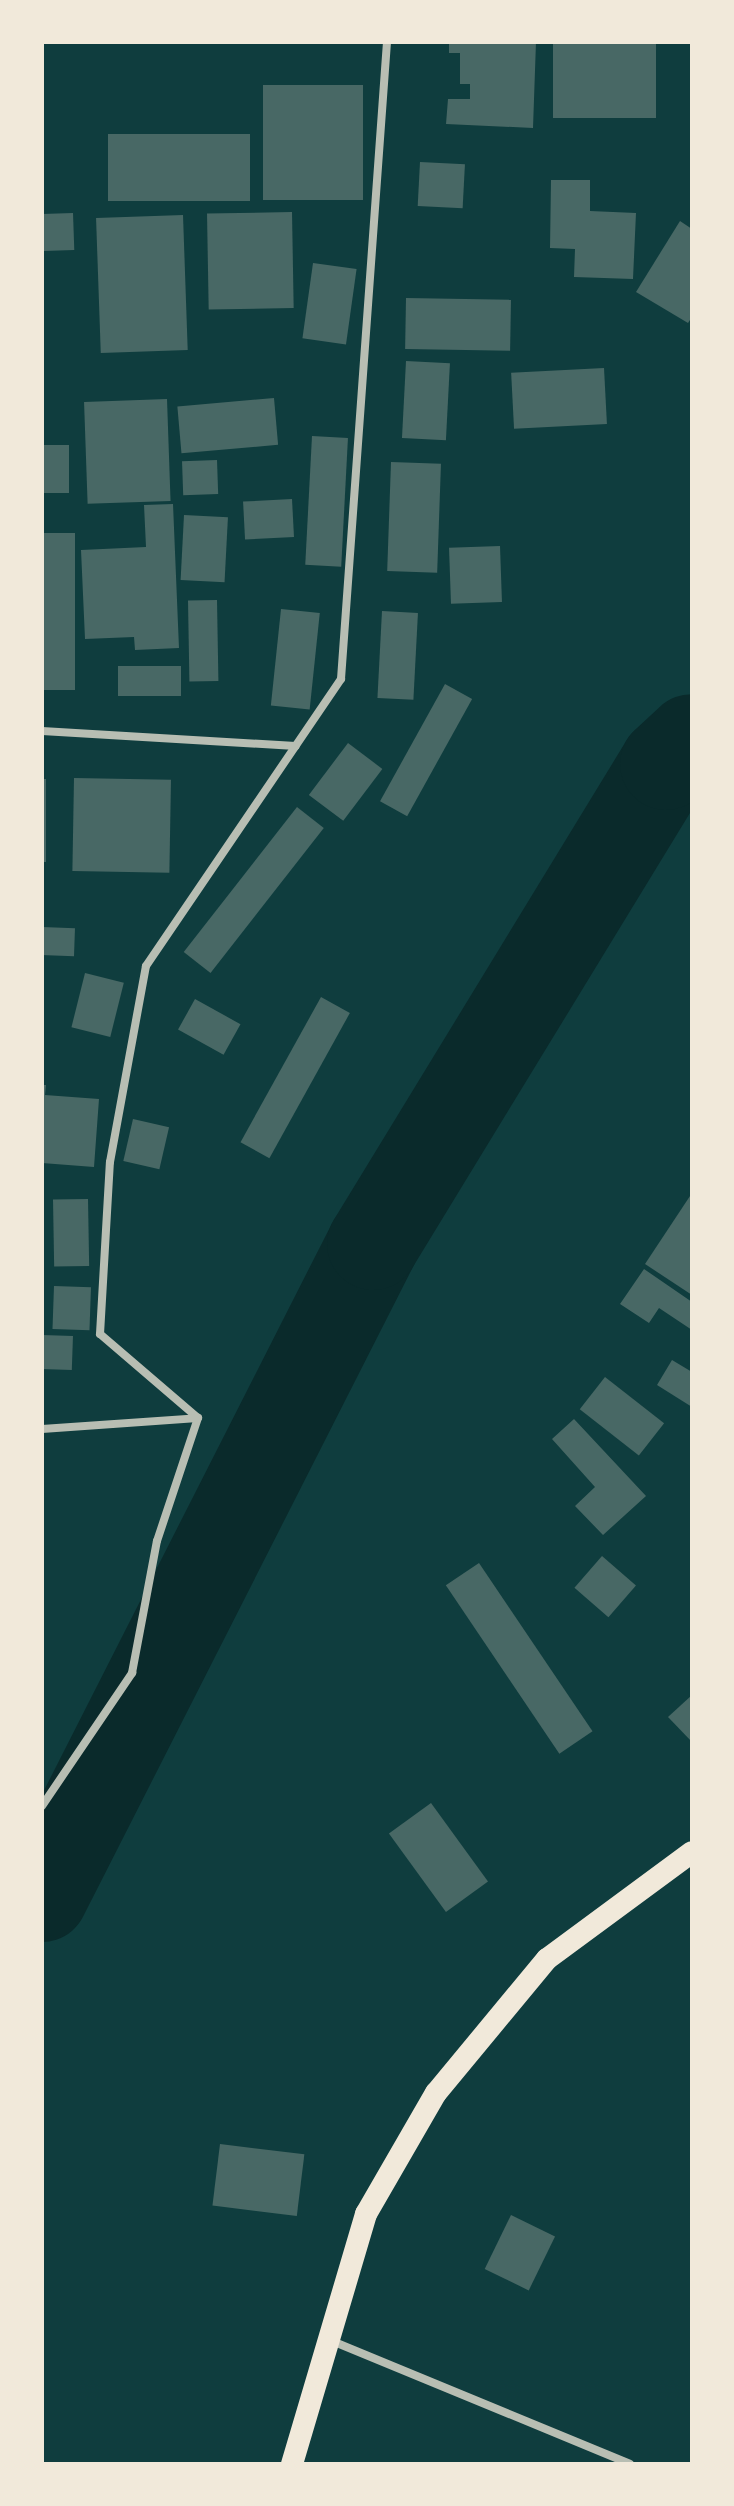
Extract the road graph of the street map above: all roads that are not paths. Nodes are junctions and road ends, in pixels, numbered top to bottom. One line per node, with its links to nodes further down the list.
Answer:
1 (387, 42): 3 (street)
2 (42, 731): 3 (street)
3 (296, 746): 4 (street)
4 (198, 1418): 5 (street); 6 (street)
5 (42, 1429)
6 (42, 1806)
7 (692, 1852): 8 (highway)
8 (327, 2340): 9 (highway); 10 (street)
9 (292, 2464)
10 (630, 2464)

